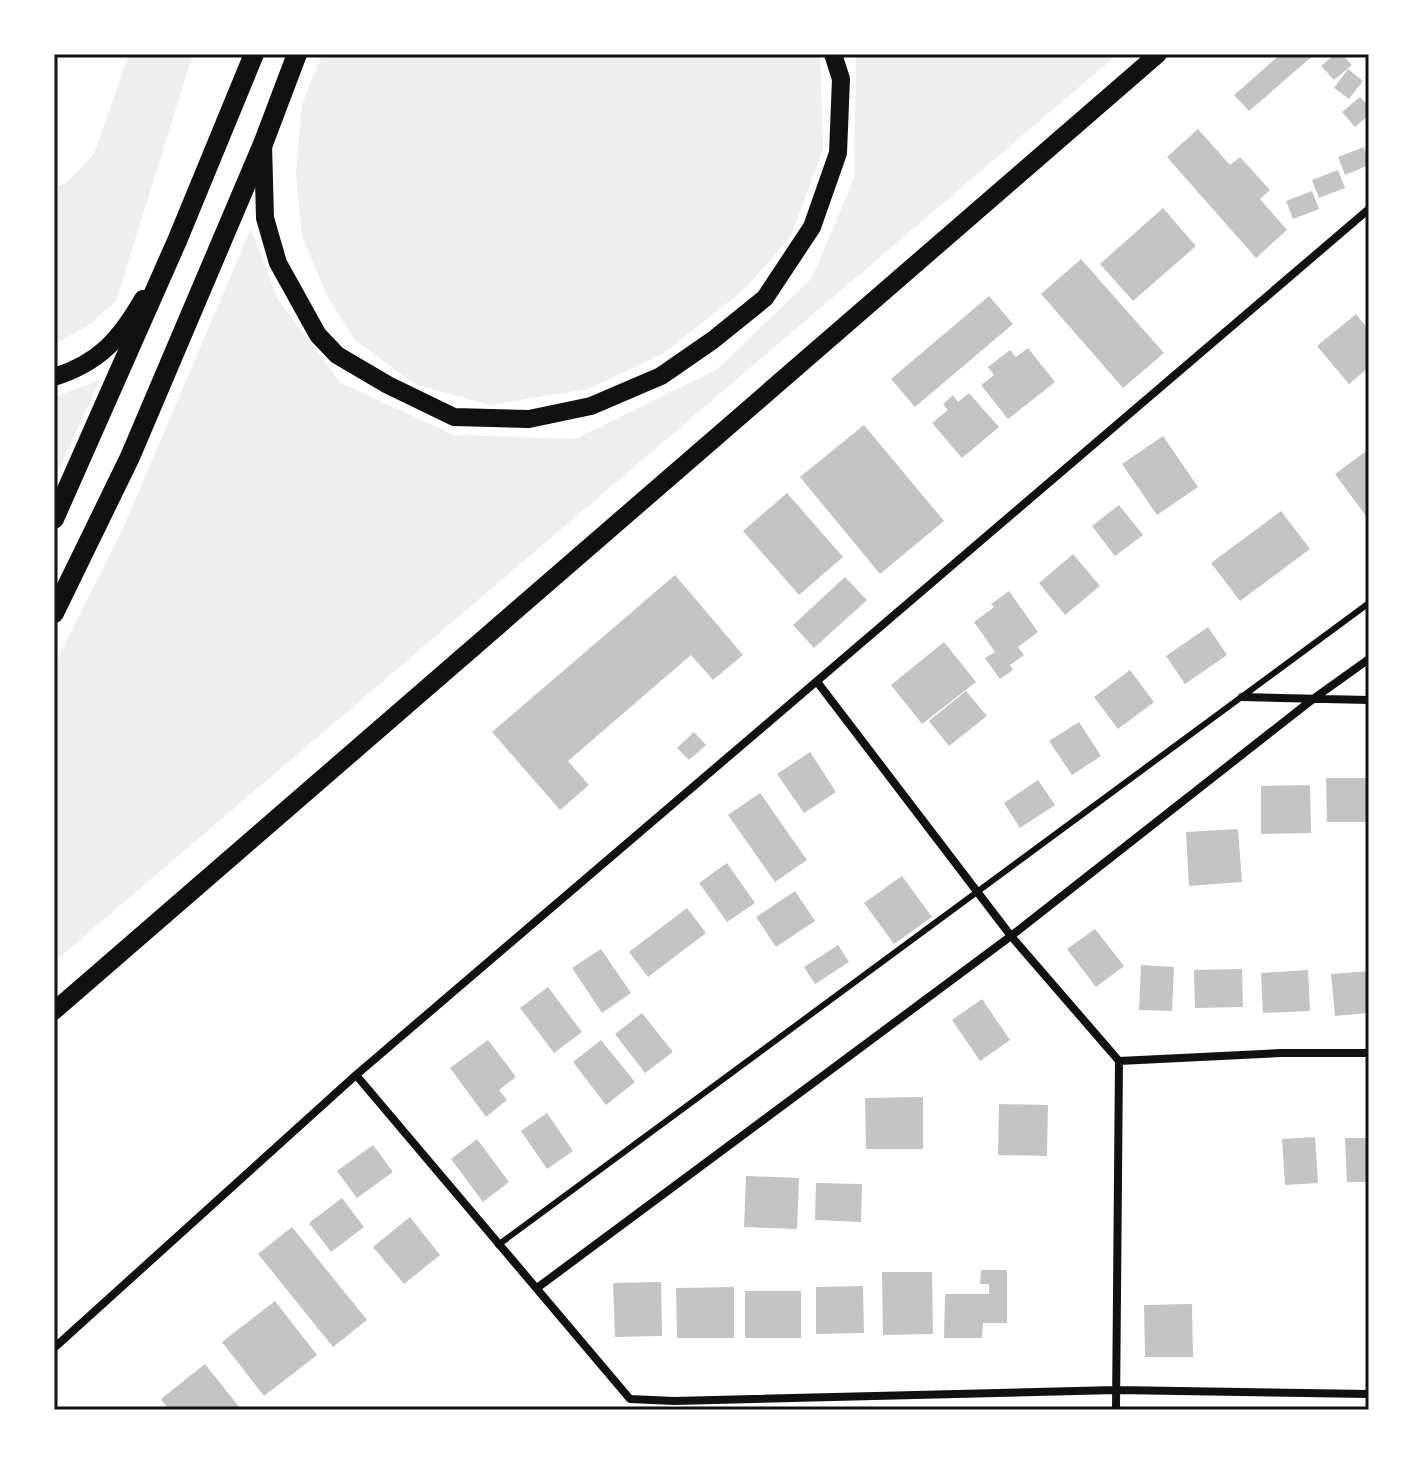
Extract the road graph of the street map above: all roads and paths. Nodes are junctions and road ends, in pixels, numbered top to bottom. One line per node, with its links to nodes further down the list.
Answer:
1 (254, 54): 7 (highway)
2 (297, 54): 5 (highway)
3 (833, 54): 5 (main road)
4 (1158, 54): 19 (main road)
5 (263, 144): 11 (highway)
6 (1369, 209): 13 (street)
7 (177, 241): 8 (main road); 9 (highway)
8 (54, 377)
9 (54, 519)
10 (1369, 603): 14 (lane)
11 (54, 613)
12 (1369, 659): 15 (street)
13 (818, 683): 17 (street); 22 (street)
14 (1242, 697): 15 (street); 17 (lane)
15 (1313, 699): 16 (street); 18 (street)
16 (1369, 700)
17 (977, 893): 18 (street); 23 (lane)
18 (1011, 936): 21 (street); 24 (street)
19 (54, 1011)
20 (1369, 1053): 21 (street)
21 (1119, 1061): 26 (street)
22 (356, 1075): 23 (street); 25 (street)
23 (498, 1245): 24 (street)
24 (537, 1288): 28 (street)
25 (54, 1348)
26 (1116, 1390): 27 (street); 28 (street); 30 (street)
27 (1369, 1394)
28 (630, 1399): 29 (street)
29 (630, 1410)
30 (1116, 1410)

